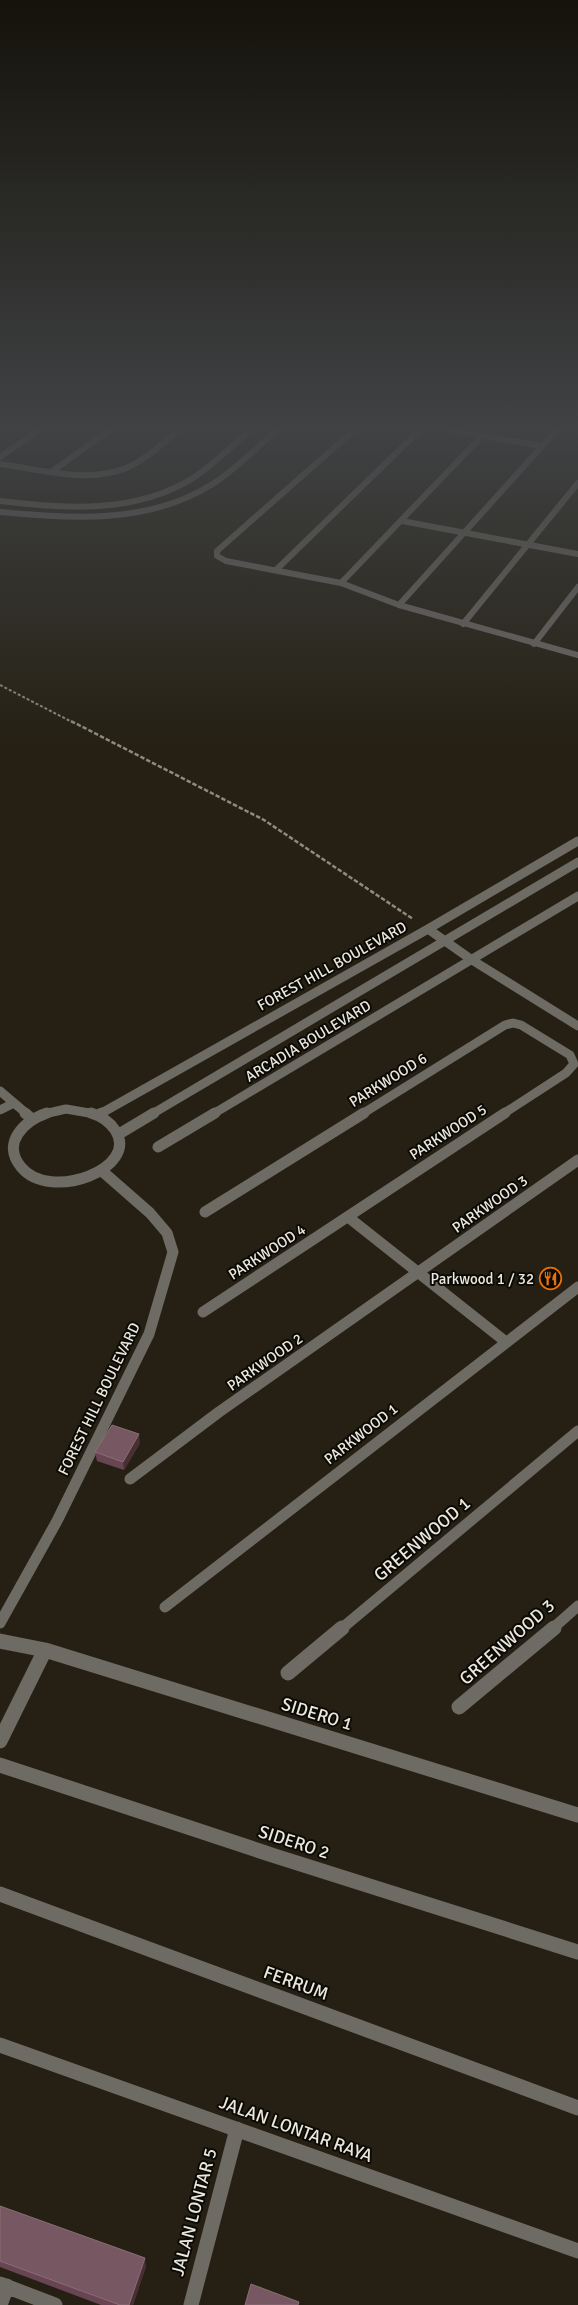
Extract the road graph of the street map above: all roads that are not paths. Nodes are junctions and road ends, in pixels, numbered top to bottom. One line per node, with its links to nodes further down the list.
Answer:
1 (239, 532): 9 (street)
2 (315, 532): 9 (street)
3 (391, 532): 10 (street)
4 (457, 532): 6 (street)
5 (540, 532): 7 (street)
6 (464, 533): 7 (street); 12 (street)
7 (529, 546): 8 (street); 13 (street)
8 (578, 554)
9 (277, 569): 10 (street)
10 (341, 583): 12 (street)
11 (578, 587): 14 (street)
12 (399, 605): 13 (street)
13 (463, 624): 14 (street)
14 (534, 644): 15 (street)
15 (578, 655)
16 (578, 841): 19 (street, FOREST HILL BOULEVARD)
17 (578, 862): 20 (street)
18 (578, 896): 21 (street, ARCADIA BOULEVARD)
19 (428, 929): 20 (street); 27 (street, FOREST HILL BOULEVARD)
20 (446, 941): 21 (street); 29 (street)
21 (472, 960): 22 (street); 30 (street, ARCADIA BOULEVARD)
22 (578, 1026)
23 (566, 1073): 33 (street, PARKWOOD 6); 34 (street, PARKWOOD 5)
24 (0, 1091): 25 (street)
25 (14, 1103): 26 (street); 28 (street)
26 (0, 1110)
27 (100, 1114): 28 (street); 29 (street)
28 (32, 1119): 32 (street)
29 (119, 1134): 32 (street)
30 (158, 1147)
31 (578, 1160): 35 (street, PARKWOOD 3)
32 (102, 1171): 43 (street, FOREST HILL BOULEVARD)
33 (204, 1212)
34 (348, 1216): 35 (street); 37 (street, PARKWOOD 4)
35 (420, 1272): 38 (street); 40 (street, PARKWOOD 2)
36 (578, 1287): 38 (street, PARKWOOD 1)
37 (203, 1312)
38 (506, 1342): 42 (street, PARKWOOD 1)
39 (578, 1431): 46 (street, GREENWOOD 1)
40 (130, 1479)
41 (578, 1606): 47 (street, GREENWOOD 3)
42 (164, 1607)
43 (0, 1623)
44 (0, 1641): 45 (street, SIDERO 1)
45 (44, 1650): 48 (street); 50 (street, SIDERO 1)
46 (288, 1673)
47 (459, 1707)
48 (0, 1741)
49 (0, 1765): 52 (street, SIDERO 2)
50 (578, 1815)
51 (0, 1894): 54 (street, FERRUM)
52 (578, 1952)
53 (0, 2045): 55 (street, JALAN LONTAR RAYA)
54 (578, 2108)
55 (237, 2129): 56 (street, JALAN LONTAR RAYA); 60 (street, JALAN LONTAR 5)
56 (578, 2252)
57 (4, 2285): 58 (street); 59 (street)
58 (0, 2305)
59 (55, 2305)
60 (191, 2305)

